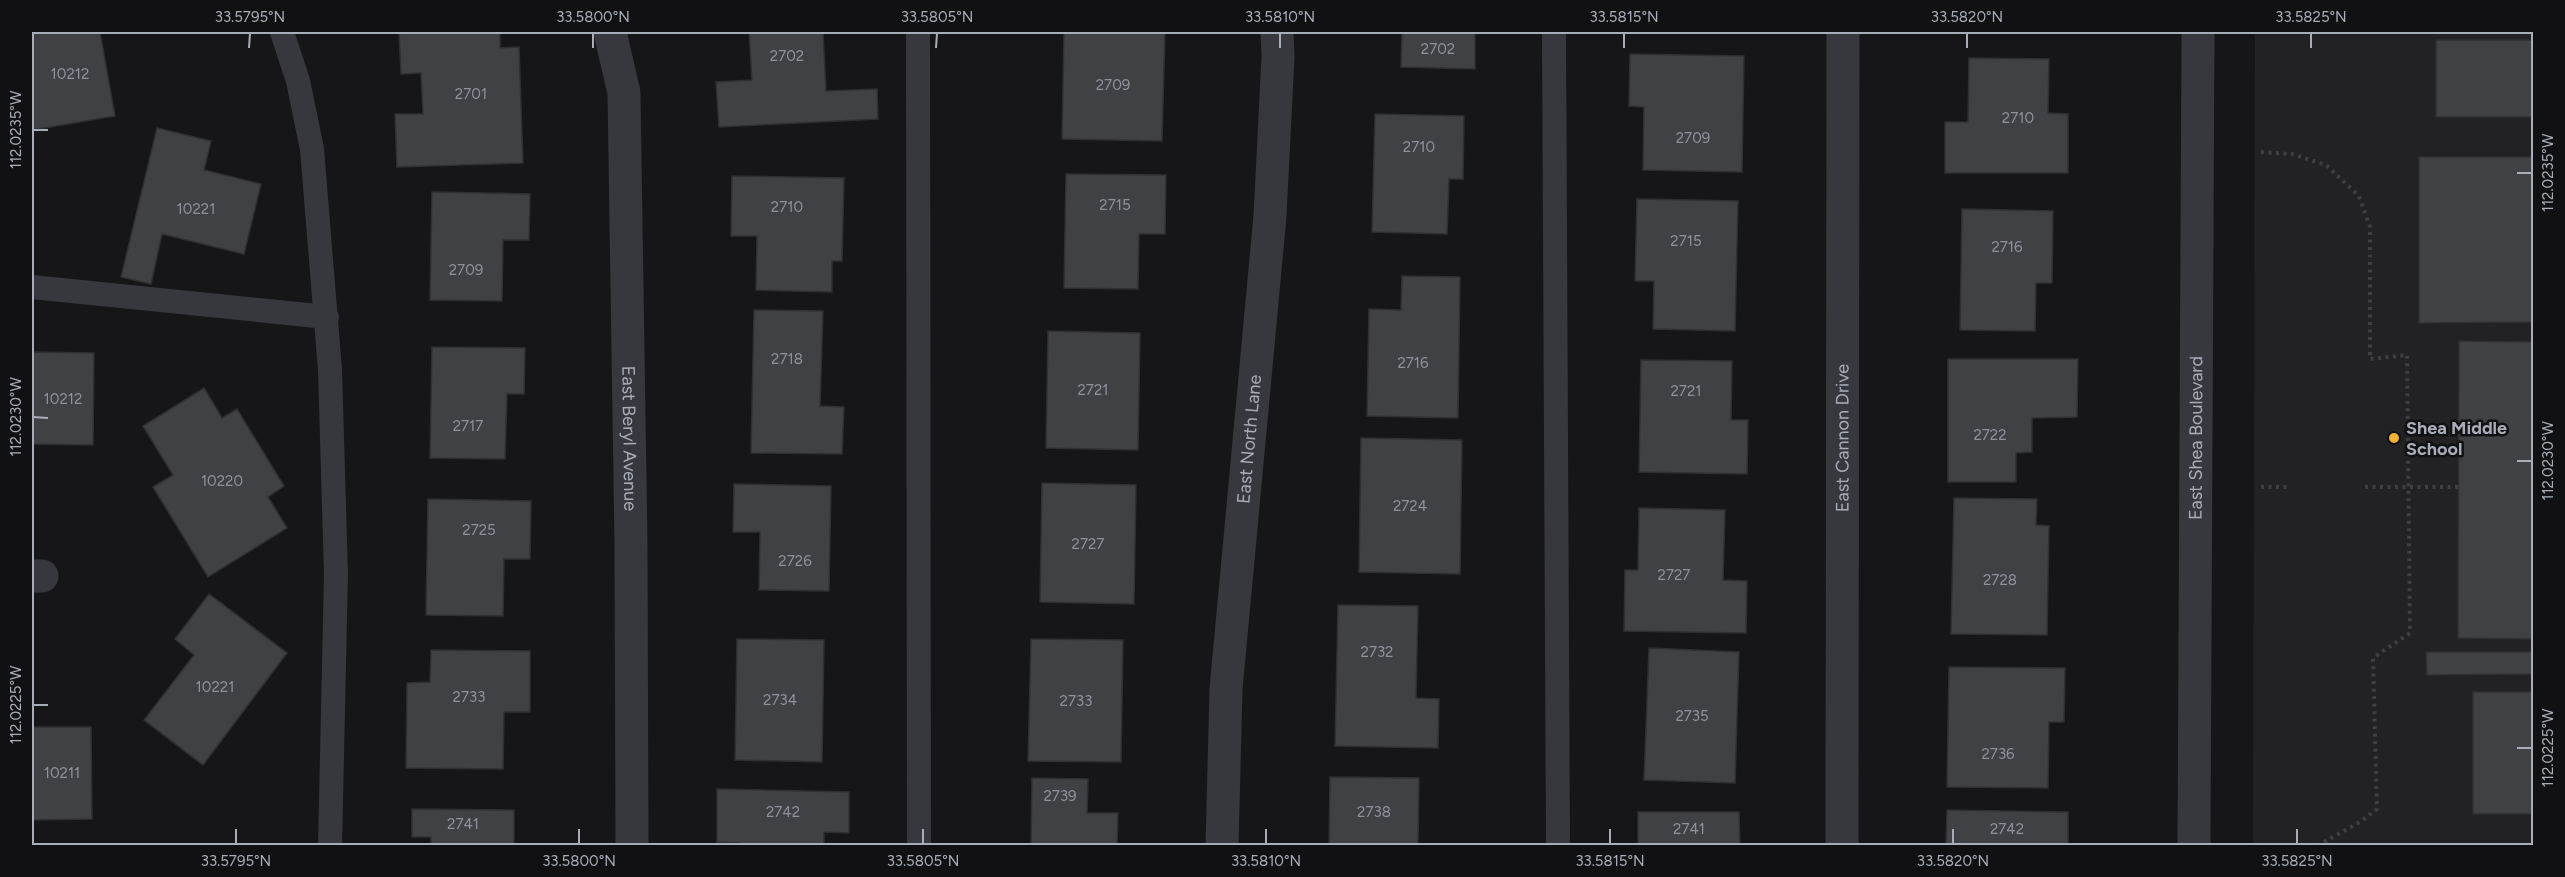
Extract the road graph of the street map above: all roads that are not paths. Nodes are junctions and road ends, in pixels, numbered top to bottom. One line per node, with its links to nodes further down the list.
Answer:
1 (282, 32): 9 (lane)
2 (610, 32): 11 (street, East Beryl Avenue)
3 (918, 32): 12 (lane)
4 (1277, 32): 13 (street, East North Lane)
5 (1554, 32): 14 (lane)
6 (1843, 32): 15 (street, East Cannon Drive)
7 (2198, 32): 16 (street, East Shea Boulevard)
8 (32, 287): 9 (lane)
9 (327, 317): 10 (lane)
10 (330, 846)
11 (632, 846)
12 (920, 846)
13 (1222, 846)
14 (1558, 846)
15 (1842, 846)
16 (2194, 846)

